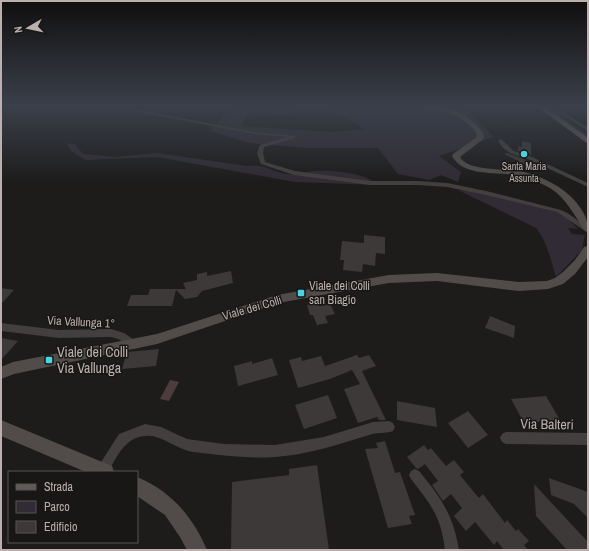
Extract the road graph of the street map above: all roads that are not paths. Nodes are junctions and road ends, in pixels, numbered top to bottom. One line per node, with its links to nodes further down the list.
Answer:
1 (242, 131): 7 (street)
2 (478, 131): 7 (main road)
3 (573, 131): 5 (main road)
4 (501, 142): 6 (street)
5 (588, 142)
6 (588, 185)
7 (588, 230)
8 (588, 249): 10 (main road, Viale dei Colli)
9 (1, 327): 10 (street, Via Vallunga 1°)
10 (134, 345): 11 (main road, Viale dei Colli)
11 (1, 373)
12 (389, 427): 16 (street)
13 (1, 428): 16 (main road)
14 (506, 438): 15 (street, Via Balteri)
15 (588, 439)
16 (104, 471)
17 (415, 475): 20 (street)
18 (138, 487): 19 (main road)
19 (197, 550)
20 (452, 550)

